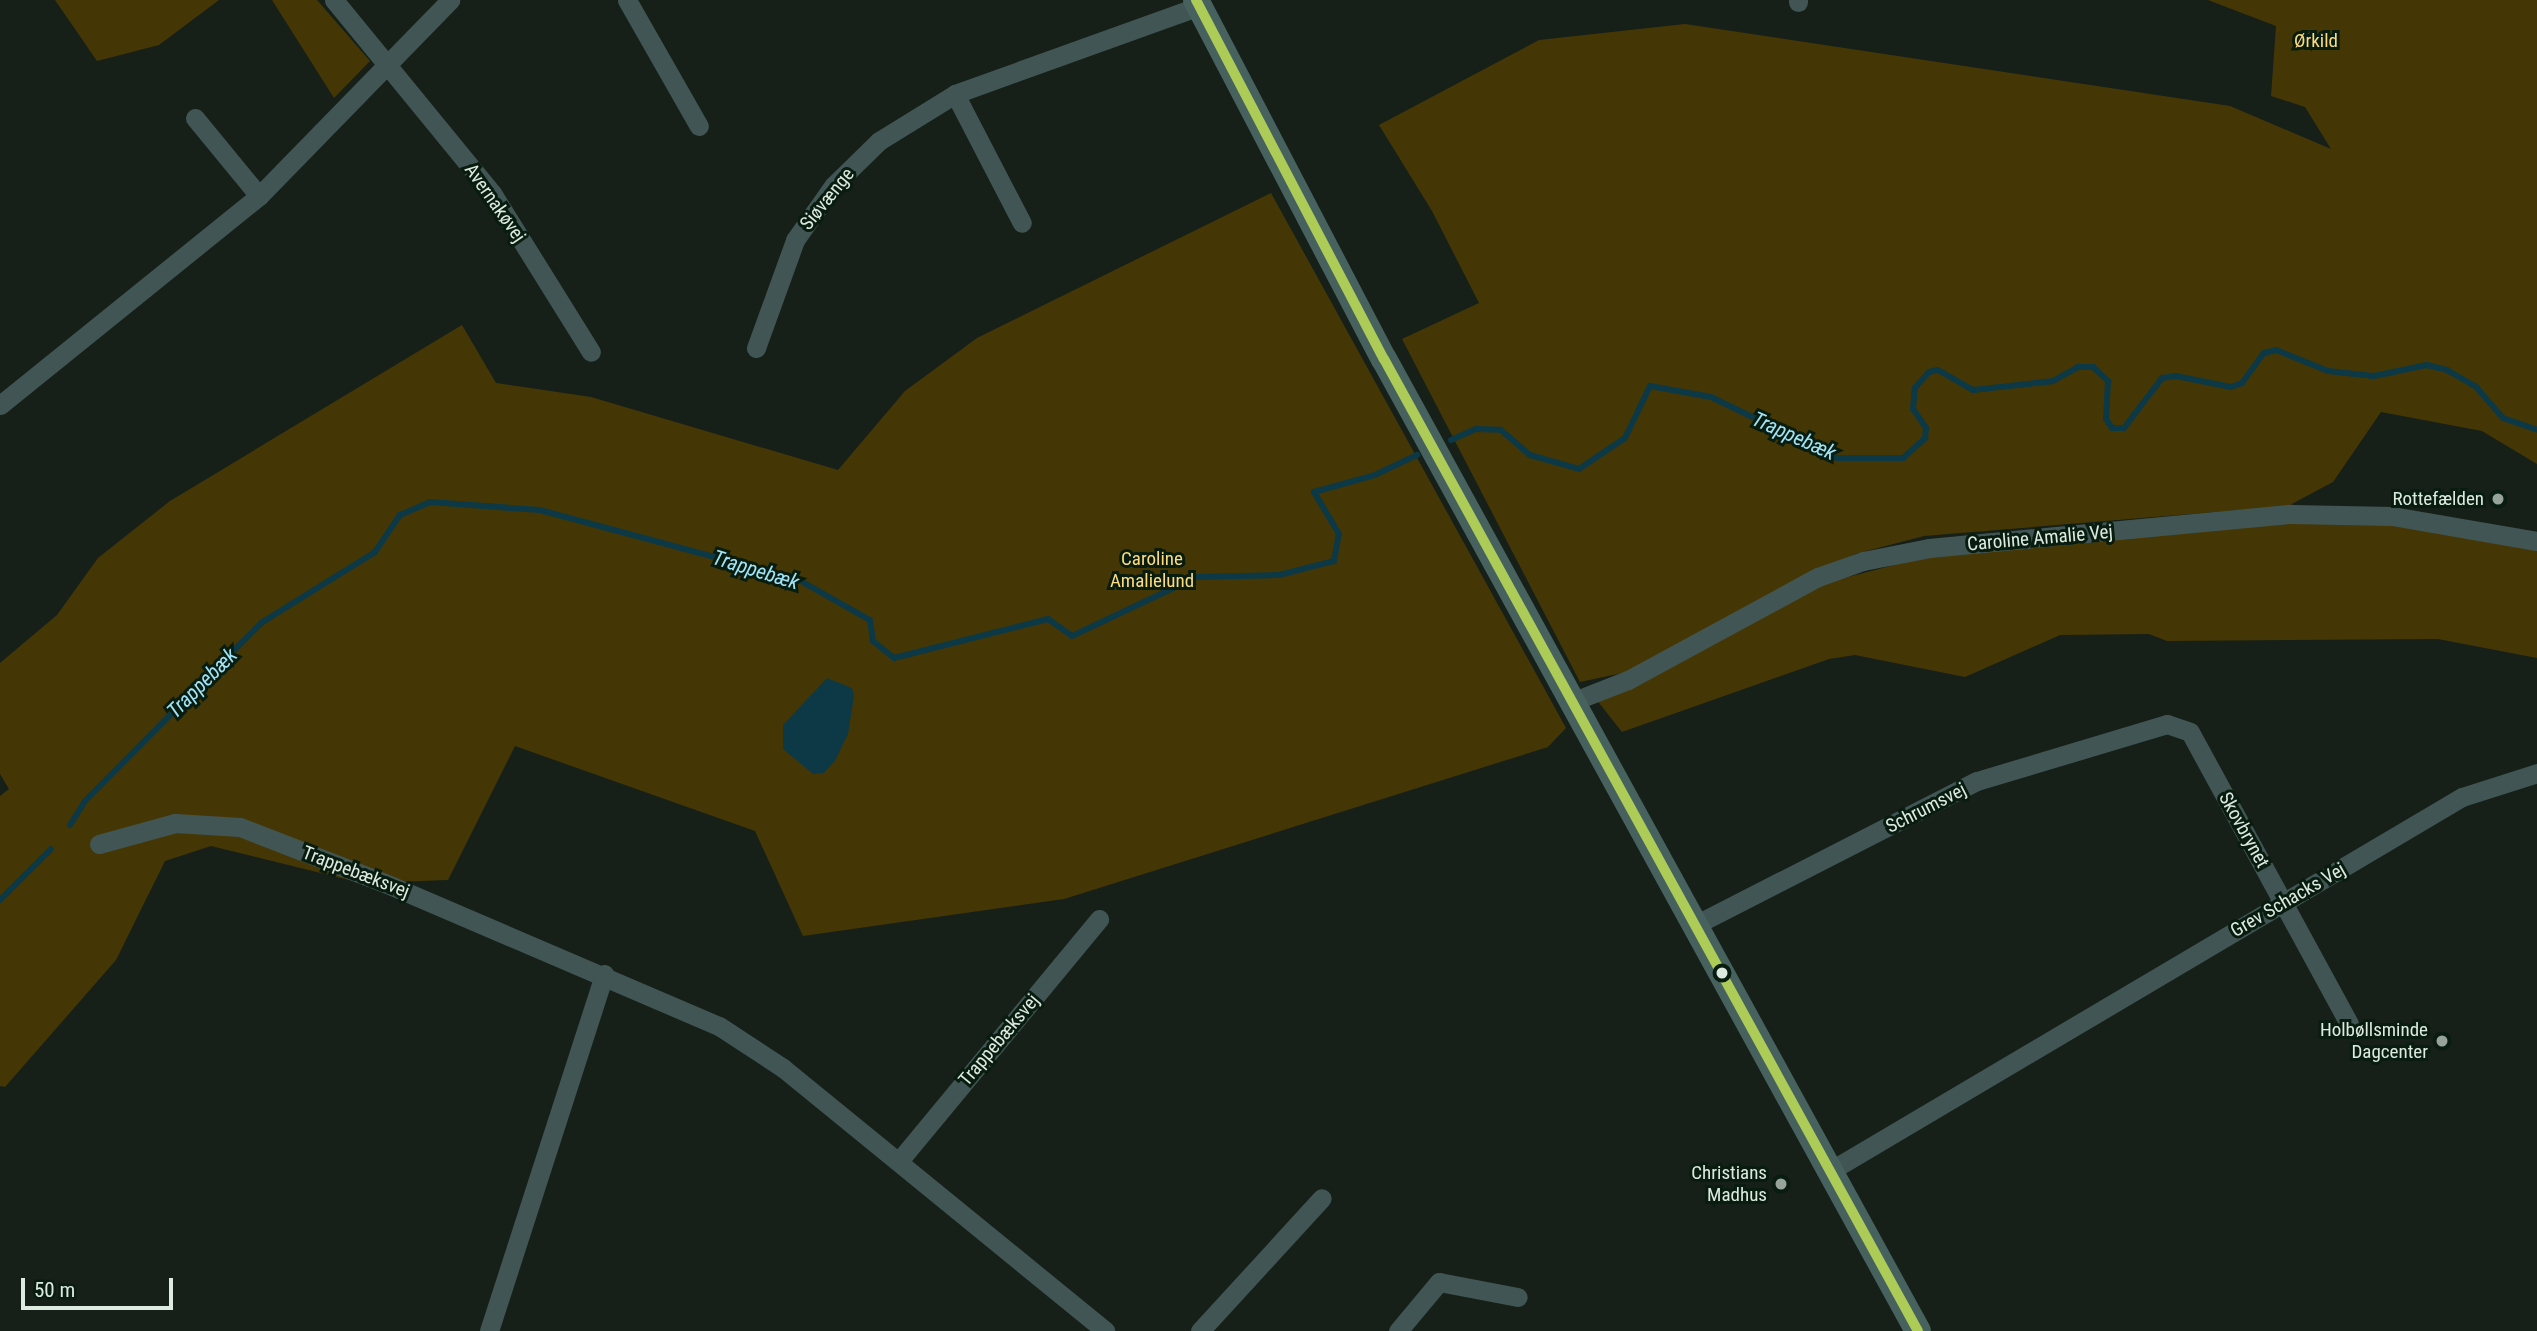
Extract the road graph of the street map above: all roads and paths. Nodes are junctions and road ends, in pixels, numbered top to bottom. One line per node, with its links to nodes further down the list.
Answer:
1 (334, 0): 5 (street, Avernakøvej)
2 (450, 0): 5 (street)
3 (627, 0): 8 (street)
4 (1198, 3): 6 (street, Siøvænge); 15 (street)
5 (387, 62): 9 (street); 12 (street, Avernakøvej)
6 (955, 94): 10 (street); 11 (street, Siøvænge)
7 (195, 118): 9 (street)
8 (699, 126)
9 (259, 196): 13 (street)
10 (1022, 223)
11 (756, 348)
12 (591, 352)
13 (0, 405)
14 (2537, 541): 15 (street, Caroline Amalie Vej)
15 (1574, 701): 21 (street)
16 (2167, 724): 19 (street, Skovbrynet); 21 (street, Schrumsvej)
17 (2537, 773): 19 (street, Grev Schacks Vej)
18 (99, 844): 22 (street, Trappebæksvej)
19 (2284, 902): 23 (street, Skovbrynet); 25 (street, Grev Schacks Vej)
20 (1099, 919): 24 (street, Trappebæksvej)
21 (1697, 924): 25 (street)
22 (604, 974): 24 (street, Trappebæksvej); 28 (street)
23 (2349, 1024)
24 (899, 1161): 29 (street, Trappebæksvej)
25 (1830, 1171): 32 (street)
26 (1322, 1198): 30 (street)
27 (1518, 1297): 31 (street)
28 (489, 1331)
29 (1105, 1331)
30 (1200, 1331)
31 (1398, 1331)
32 (1918, 1331)

